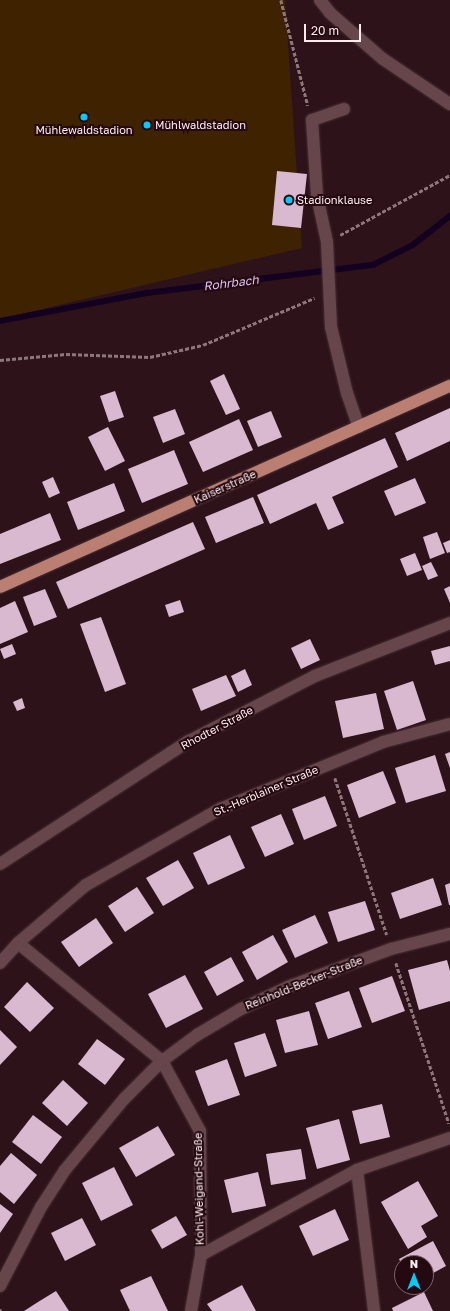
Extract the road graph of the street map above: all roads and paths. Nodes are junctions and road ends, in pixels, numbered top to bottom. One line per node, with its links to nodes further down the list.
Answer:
1 (281, 0): 5 (path)
2 (320, 0): 3 (street)
3 (450, 104)
4 (344, 109): 5 (street)
5 (312, 120): 7 (street)
6 (450, 175): 7 (path)
7 (327, 242): 8 (street)
8 (332, 290): 9 (path); 11 (street)
9 (0, 360)
10 (450, 386): 11 (main road, Kaiserstraße)
11 (359, 427): 12 (main road, Kaiserstraße)
12 (0, 587)
13 (450, 622): 15 (street, Rhodter Straße)
14 (450, 724): 17 (street, St.-Herblainer Straße)
15 (0, 864)
16 (450, 934): 19 (street, Reinhold-Becker-Straße)
17 (18, 942): 18 (street, St.-Herblainer Straße); 19 (street)
18 (0, 962)
19 (162, 1061): 22 (street, Kohl-Weigand-Straße); 23 (street, Reinhold-Becker-Straße)
20 (450, 1138): 21 (street, Kohl-Weigand-Straße)
21 (357, 1170): 22 (street, Kohl-Weigand-Straße); 25 (street)
22 (201, 1254): 24 (street, Kohl-Weigand-Straße)
23 (0, 1286)
24 (191, 1311)
25 (374, 1311)

